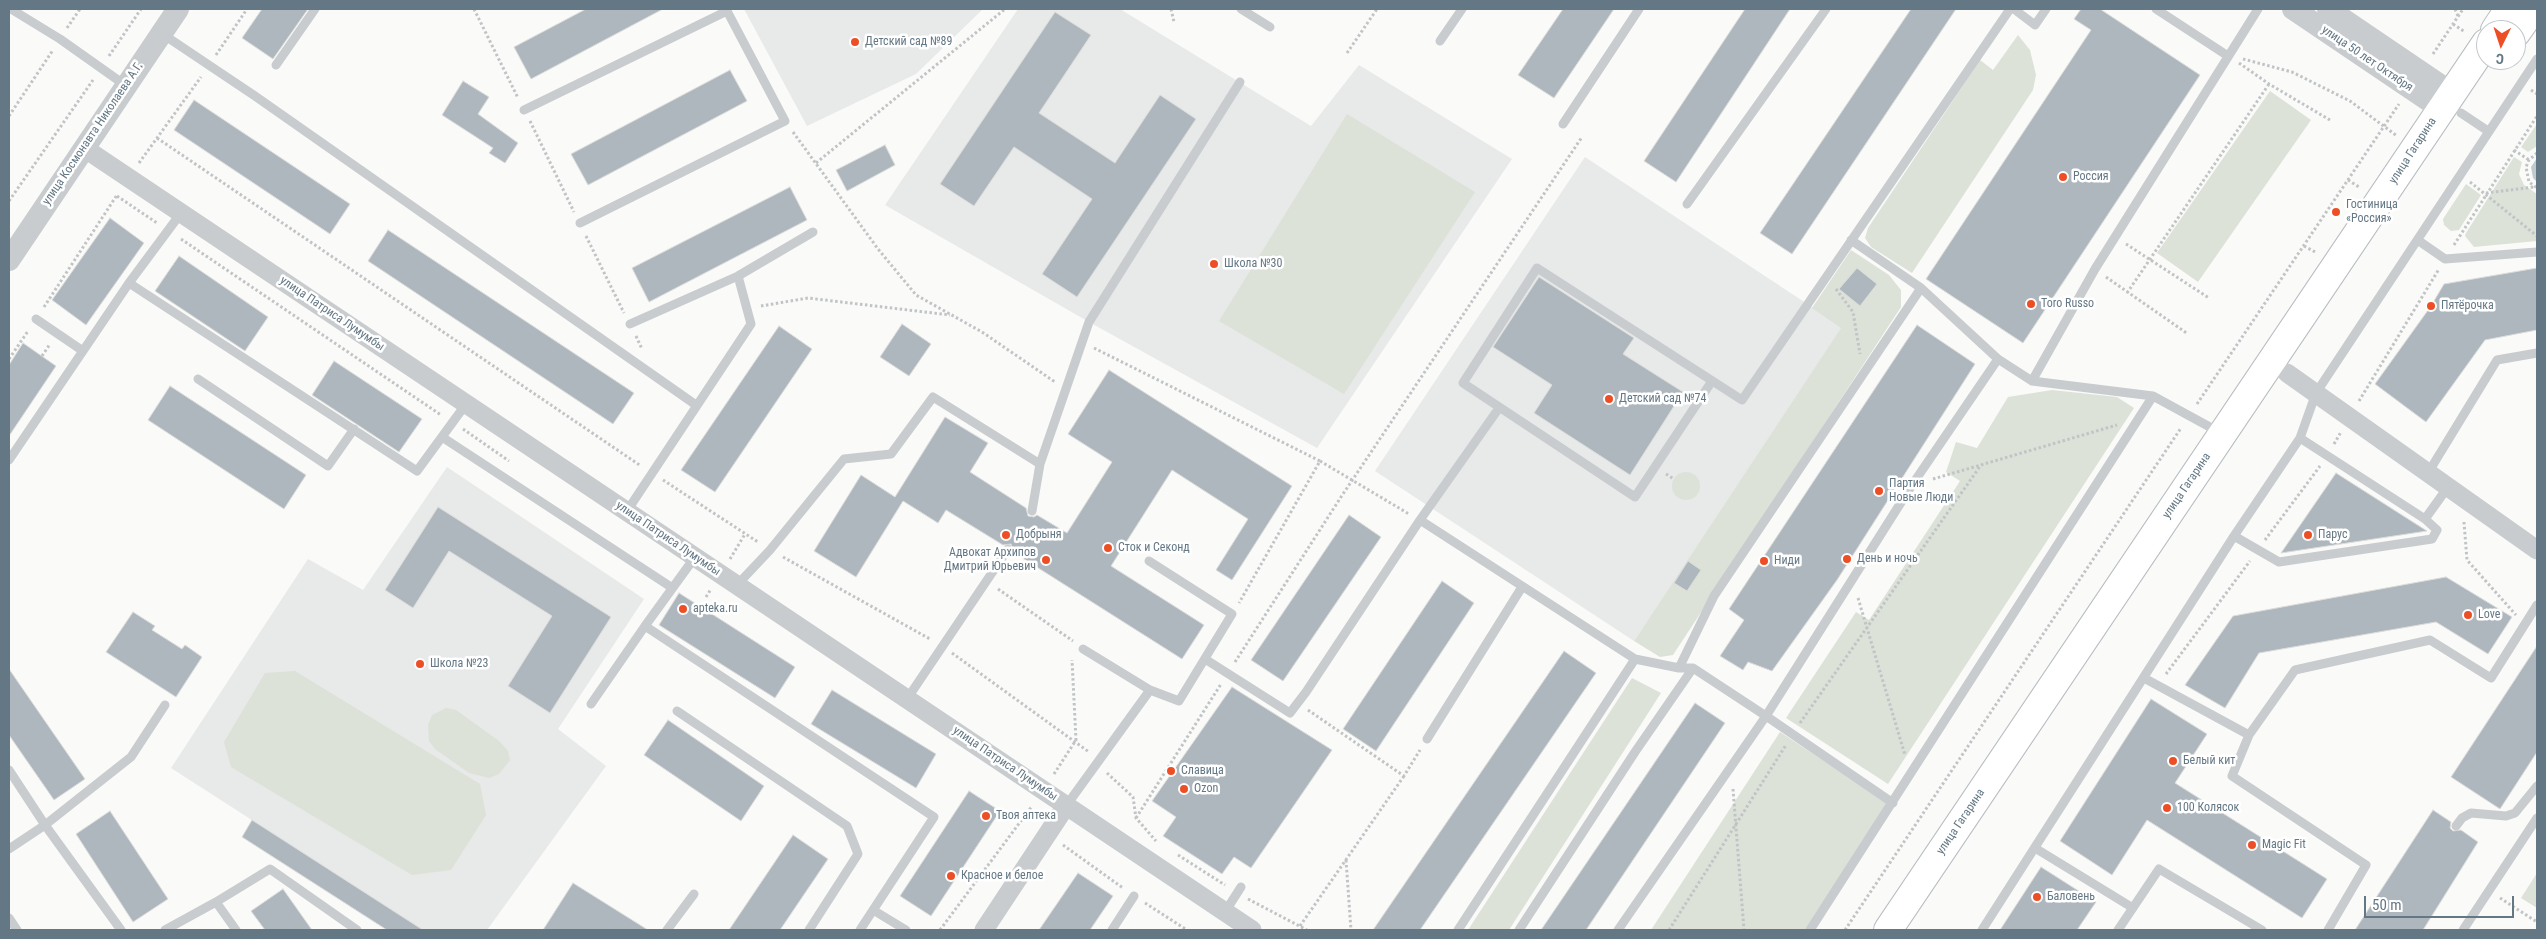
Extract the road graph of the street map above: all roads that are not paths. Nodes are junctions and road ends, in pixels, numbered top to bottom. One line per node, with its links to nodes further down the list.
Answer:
1 (11, 9): 29 (lane)
2 (178, 9): 21 (street, улица Космонавта Николаева А.Г.)
3 (315, 9): 26 (lane)
4 (1240, 9): 20 (lane)
5 (1462, 9): 22 (lane)
6 (1639, 9): 32 (lane)
7 (1826, 9): 35 (lane)
8 (2010, 9): 39 (lane)
9 (2014, 9): 10 (lane)
10 (2046, 9)
11 (2156, 9): 24 (lane)
12 (2258, 9): 24 (lane)
13 (2293, 9): 30 (street, улица 50 лет Октября)
14 (2328, 9): 30 (street, улица 50 лет Октября)
15 (2509, 9): 18 (main road, улица Гагарина)
16 (2533, 9): 19 (main road)
17 (727, 10): 31 (lane); 37 (lane)
18 (2498, 20)
19 (2525, 20)
20 (1270, 28)
21 (161, 33): 29 (street, улица Космонавта Николаева А.Г.); 58 (lane)
22 (1440, 41)
23 (2476, 51): 30 (main road, улица Гагарина)
24 (2228, 56): 54 (lane)
25 (2537, 59): 33 (lane)
26 (276, 65)
27 (2487, 70): 30 (main road, улица Гагарина)
28 (1240, 82): 65 (lane)
29 (126, 85): 34 (street, улица Космонавта Николаева А.Г.)
30 (2451, 105): 33 (lane); 51 (main road, улица Гагарина)
31 (524, 110)
32 (1563, 124)
33 (2488, 132): 40 (lane)
34 (84, 148): 36 (street, улица Патриса Лумумбы); 41 (street, улица Космонавта Николаева А.Г.)
35 (1687, 204)
36 (181, 213): 44 (lane); 57 (street, улица Патриса Лумумбы)
37 (580, 223)
38 (813, 232): 43 (lane)
39 (1851, 240): 45 (lane); 53 (lane)
40 (2419, 241): 42 (lane); 55 (lane)
41 (12, 247)
42 (2537, 252)
43 (738, 276): 47 (lane); 58 (lane)
44 (129, 283): 48 (lane); 60 (lane)
45 (1921, 288): 50 (lane); 85 (lane)
46 (36, 319): 48 (lane)
47 (630, 324)
48 (83, 351): 64 (lane)
49 (2537, 353): 66 (lane)
50 (1998, 359): 54 (lane); 93 (lane)
51 (2279, 367): 55 (street); 63 (main road, улица Гагарина)
52 (198, 380): 60 (lane)
53 (1712, 381): 59 (lane); 59 (lane)
54 (2032, 381): 56 (lane)
55 (2316, 393): 62 (lane); 66 (street)
56 (2153, 396): 63 (lane); 98 (lane)
57 (466, 404): 61 (lane); 68 (street, улица Патриса Лумумбы)
58 (696, 405): 68 (lane)
59 (1498, 408): 71 (lane)
60 (354, 429): 61 (lane)
61 (442, 437): 78 (lane)
62 (2300, 438): 70 (lane); 72 (lane)
63 (2230, 439): 129 (main road, улица Гагарина); 130 (main road, улица Гагарина)
64 (9, 460)
65 (1040, 464): 69 (lane); 77 (lane)
66 (2428, 473): 67 (street)
67 (2455, 492): 70 (lane); 74 (street)
68 (627, 511): 75 (street, улица Патриса Лумумбы)
69 (1032, 511)
70 (2425, 519): 72 (lane)
71 (1420, 520): 79 (lane); 83 (lane)
72 (2234, 536): 87 (lane)
73 (1008, 549): 89 (lane)
74 (2537, 550)
75 (695, 557): 77 (street, улица Патриса Лумумбы); 78 (lane)
76 (1149, 561): 83 (lane)
77 (737, 585): 89 (street, улица Патриса Лумумбы)
78 (671, 587): 81 (lane)
79 (1522, 587): 84 (lane); 95 (lane)
80 (2537, 605): 94 (lane)
81 (645, 626): 90 (lane); 110 (lane)
82 (1083, 649): 88 (lane)
83 (1205, 659): 88 (lane)
84 (1635, 659): 85 (lane); 125 (lane)
85 (1679, 668): 86 (lane)
86 (1694, 668): 93 (lane); 126 (lane)
87 (2144, 678): 94 (lane); 103 (lane)
88 (1150, 690): 99 (lane)
89 (906, 699): 99 (street, улица Патриса Лумумбы)
90 (591, 704)
91 (164, 706): 101 (lane)
92 (677, 711): 119 (lane)
93 (1766, 716): 98 (lane); 127 (lane)
94 (2249, 736): 134 (lane)
95 (1427, 739)
96 (9, 770): 101 (lane)
97 (2537, 786): 102 (lane)
98 (1893, 803): 128 (lane)
99 (1066, 806): 111 (street, улица Патриса Лумумбы); 122 (street)
100 (2537, 818): 135 (lane)
101 (45, 825): 104 (lane); 114 (lane)
102 (2456, 826)
103 (2035, 848): 109 (lane); 131 (lane)
104 (9, 849)
105 (1240, 890): 111 (lane)
106 (694, 894): 118 (lane)
107 (1134, 896): 123 (lane)
108 (216, 902): 115 (lane); 116 (lane); 117 (lane)
109 (2133, 908): 132 (lane); 133 (lane)
110 (873, 910): 120 (lane); 121 (lane)
111 (1225, 912): 124 (street, улица Патриса Лумумбы)
112 (9, 918): 113 (lane)
113 (17, 930)
114 (121, 930)
115 (165, 930)
116 (236, 930)
117 (357, 930)
118 (667, 930)
119 (809, 930)
120 (860, 930)
121 (906, 930)
122 (984, 930)
123 (1112, 930)
124 (1252, 930)
125 (1458, 930)
126 (1519, 930)
127 (1618, 930)
128 (1810, 930)
129 (1888, 930)
130 (1912, 930)
131 (1982, 930)
132 (2118, 930)
133 (2262, 930)
134 (2328, 930)
135 (2464, 930)

